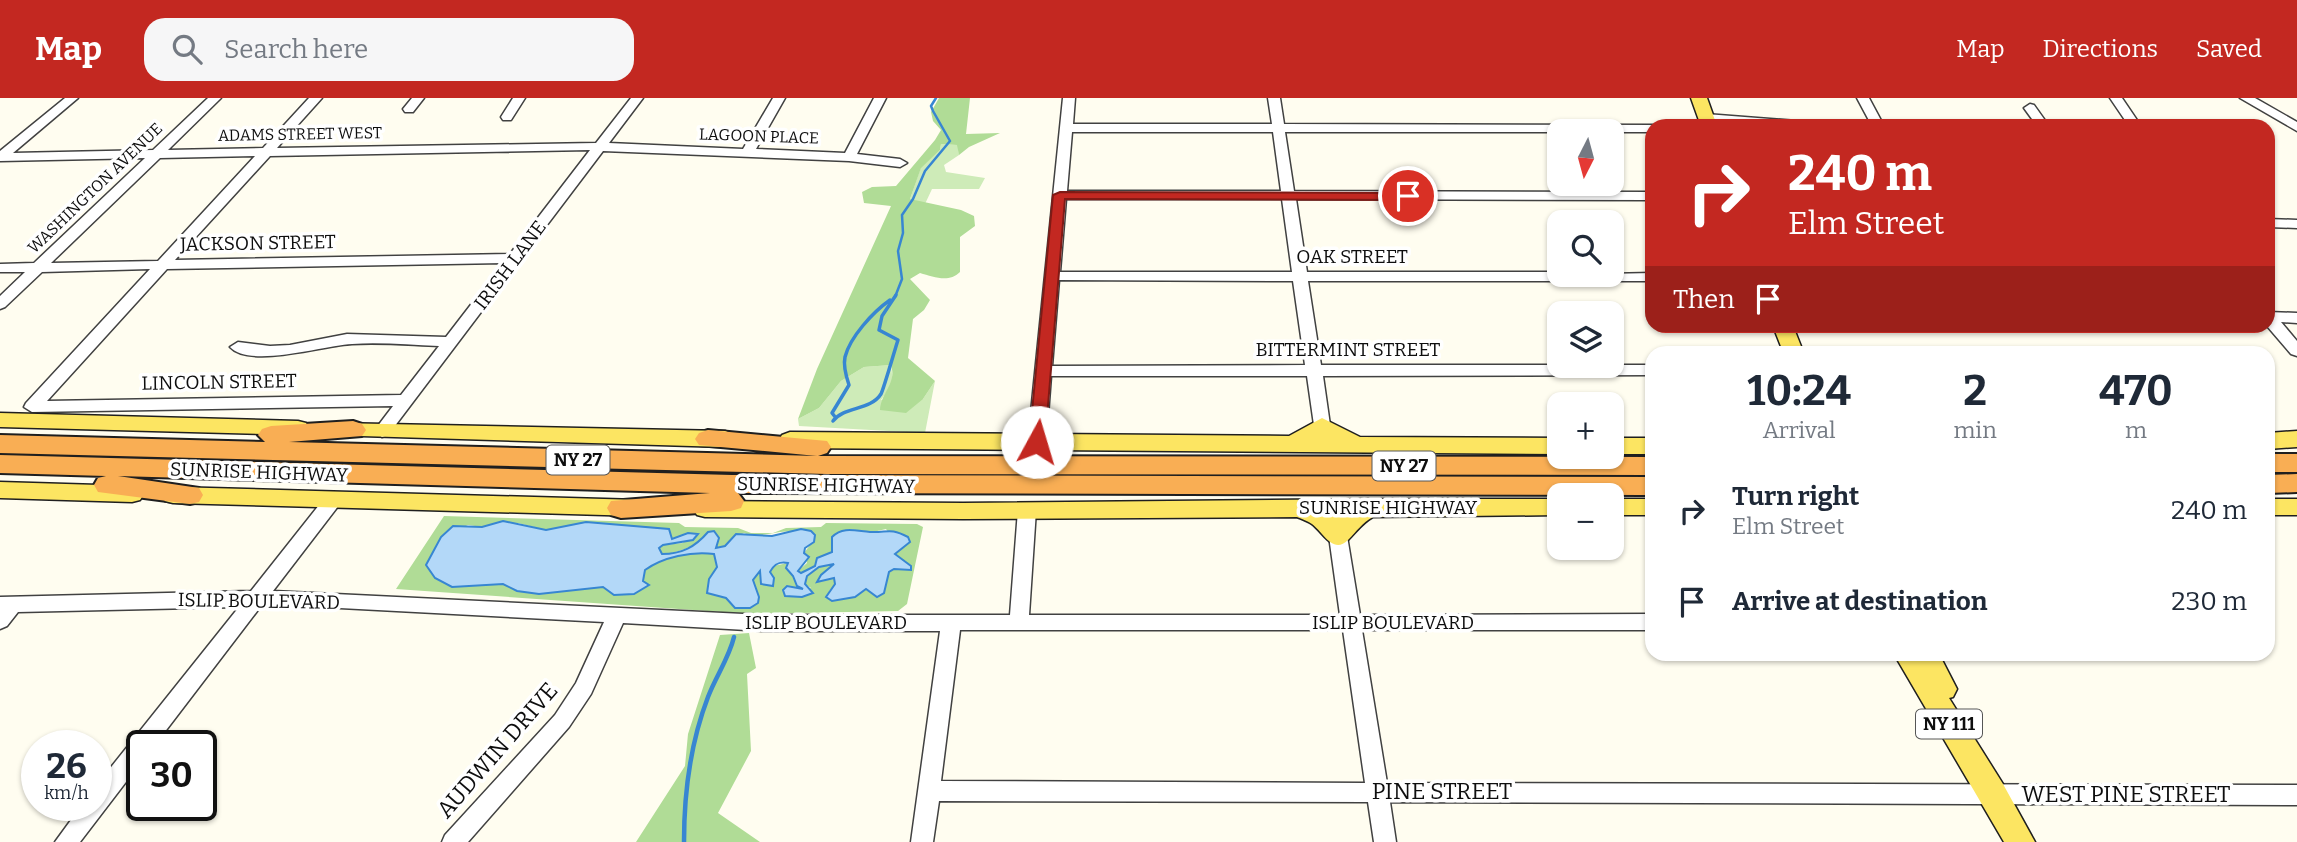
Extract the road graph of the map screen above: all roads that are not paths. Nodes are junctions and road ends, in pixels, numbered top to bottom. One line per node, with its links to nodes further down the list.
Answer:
1 (72, 98): 30 (street)
2 (215, 98): 29 (street, WASHINGTON AVENUE)
3 (316, 98): 27 (street)
4 (418, 98): 16 (street)
5 (520, 98): 17 (street)
6 (637, 98): 26 (street, IRISH LANE)
7 (779, 98): 28 (street)
8 (880, 98): 31 (street)
9 (1069, 98): 23 (street)
10 (1274, 98): 24 (street)
11 (1699, 98): 18 (main road)
12 (1863, 98): 19 (street)
13 (2116, 98): 21 (street)
14 (2246, 98): 22 (street)
15 (2030, 108): 20 (street)
16 (409, 109)
17 (507, 117)
18 (1707, 119)
19 (1874, 119)
20 (2038, 119)
21 (2130, 119)
22 (2297, 127)
23 (1066, 128): 24 (street); 33 (street)
24 (1278, 128): 25 (street); 35 (street)
25 (1645, 128)
26 (600, 147): 27 (street, ADAMS STREET WEST); 28 (street, LAGOON PLACE); 38 (street, IRISH LANE)
27 (266, 153): 29 (street, ADAMS STREET WEST); 39 (street)
28 (747, 153): 31 (street, LAGOON PLACE)
29 (156, 155): 30 (street, ADAMS STREET WEST); 40 (street, WASHINGTON AVENUE)
30 (0, 157)
31 (849, 157): 32 (street, LAGOON PLACE)
32 (900, 163)
33 (1060, 195): 35 (street); 42 (street)
34 (1645, 196): 35 (street)
35 (1289, 197): 43 (street)
36 (2275, 223): 37 (street)
37 (2297, 224)
38 (516, 258): 39 (street, JACKSON STREET); 49 (street, IRISH LANE)
39 (163, 264): 40 (street, JACKSON STREET); 55 (street, LINCOLN STREET)
40 (39, 267): 41 (street, JACKSON STREET); 45 (street, WASHINGTON AVENUE)
41 (0, 268)
42 (1052, 276): 43 (street, OAK STREET); 52 (street)
43 (1300, 276): 44 (street, OAK STREET); 53 (street)
44 (1645, 277)
45 (0, 304)
46 (2275, 317): 47 (street)
47 (2297, 318)
48 (2275, 325): 51 (street)
49 (452, 342): 50 (street); 55 (street, IRISH LANE)
50 (238, 347)
51 (2297, 351)
52 (1045, 370): 53 (street, BITTERMINT STREET); 64 (street)
53 (1314, 370): 54 (street, BITTERMINT STREET); 57 (street)
54 (1645, 370)
55 (407, 400): 59 (street, IRISH LANE)
56 (0, 420): 58 (main road)
57 (1322, 425): 65 (main road); 66 (main road)
58 (353, 430): 59 (main road); 63 (highway)
59 (382, 431): 60 (main road)
60 (708, 439): 64 (main road); 73 (highway)
61 (2297, 439): 62 (main road)
62 (2275, 441)
63 (0, 442): 73 (highway, SUNRISE HIGHWAY / NY 27)
64 (1037, 442): 65 (main road)
65 (1288, 445): 66 (main road)
66 (1360, 446): 67 (main road)
67 (1547, 446)
68 (1624, 446): 69 (main road)
69 (1645, 446)
70 (2275, 463): 71 (highway)
71 (2297, 463)
72 (0, 464): 78 (highway, SUNRISE HIGHWAY / NY 27)
73 (1156, 466): 74 (highway, SUNRISE HIGHWAY / NY 27)
74 (1645, 466)
75 (0, 479): 81 (highway)
76 (2297, 483): 77 (highway)
77 (2275, 484)
78 (1090, 486): 79 (highway, SUNRISE HIGHWAY / NY 27); 90 (highway)
79 (1645, 486)
80 (0, 490): 81 (main road, SUNRISE HIGHWAY)
81 (190, 495): 82 (main road, SUNRISE HIGHWAY)
82 (333, 500): 90 (main road, SUNRISE HIGHWAY); 93 (street)
83 (1292, 507): 84 (main road, SUNRISE HIGHWAY); 91 (main road, SUNRISE HIGHWAY); 92 (main road)
84 (1371, 507): 85 (main road, SUNRISE HIGHWAY); 92 (main road)
85 (1547, 507)
86 (1624, 507): 87 (main road)
87 (1645, 507)
88 (2275, 507): 89 (main road)
89 (2297, 507)
90 (621, 508): 91 (main road, SUNRISE HIGHWAY)
91 (1027, 510): 98 (street)
92 (1338, 536): 99 (street)
93 (257, 598): 94 (street, ISLIP BOULEVARD); 95 (street, ISLIP BOULEVARD); 103 (street)
94 (7, 604): 96 (street)
95 (616, 617): 97 (street, ISLIP BOULEVARD); 111 (street, AUDWIN DRIVE)
96 (0, 621)
97 (951, 622): 98 (street, ISLIP BOULEVARD); 104 (street)
98 (1019, 622): 99 (street, ISLIP BOULEVARD)
99 (1352, 622): 100 (street, ISLIP BOULEVARD); 105 (street)
100 (1645, 622)
101 (1911, 661): 107 (main road, NY 111)
102 (1930, 661): 107 (main road, NY 111)
103 (112, 782)
104 (928, 791): 105 (street, PINE STREET); 112 (street)
105 (1377, 791): 106 (street, PINE STREET); 113 (street)
106 (1955, 793): 107 (street, WEST PINE STREET)
107 (1993, 793): 108 (street, WEST PINE STREET); 114 (main road, NY 111)
108 (2297, 795)
109 (82, 821): 110 (street)
110 (66, 842)
111 (453, 842)
112 (922, 842)
113 (1385, 842)
114 (2020, 842)

